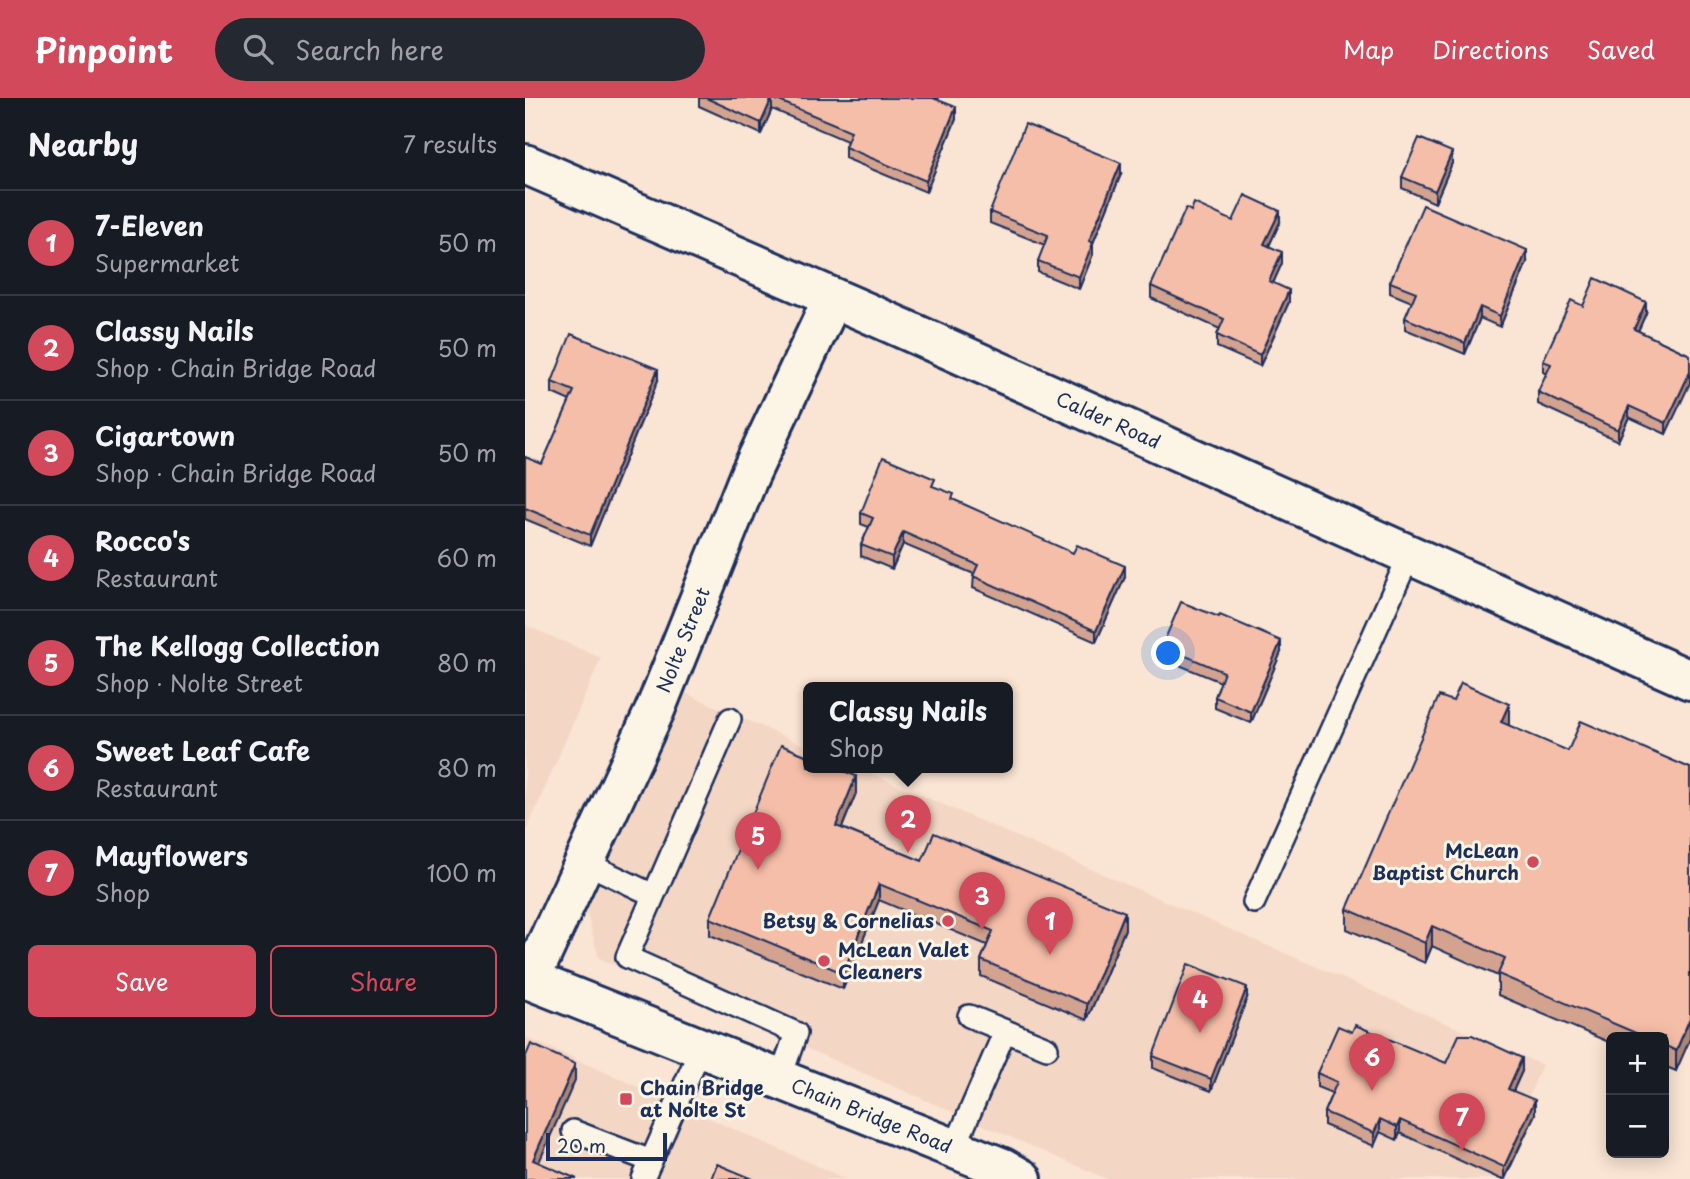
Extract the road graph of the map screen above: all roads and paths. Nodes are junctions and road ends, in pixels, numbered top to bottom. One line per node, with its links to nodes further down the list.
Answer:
1 (525, 164): 2 (street, Calder Road)
2 (833, 298): 3 (street, Calder Road); 6 (street, Nolte Street)
3 (1409, 556): 4 (street, Calder Road); 8 (lane)
4 (1690, 680)
5 (730, 719): 7 (lane)
6 (585, 862): 7 (lane); 9 (street, Nolte Street)
7 (653, 895): 14 (lane)
8 (1254, 902)
9 (527, 979): 12 (street, Chain Bridge Road)
10 (969, 1016): 11 (lane)
11 (1005, 1031): 13 (lane); 16 (lane)
12 (701, 1048): 14 (street, Chain Bridge Road); 17 (lane)
13 (1047, 1048)
14 (781, 1079): 16 (street, Chain Bridge Road)
15 (573, 1131): 17 (lane)
16 (954, 1149): 18 (street, Chain Bridge Road)
17 (647, 1170)
18 (1022, 1179)

